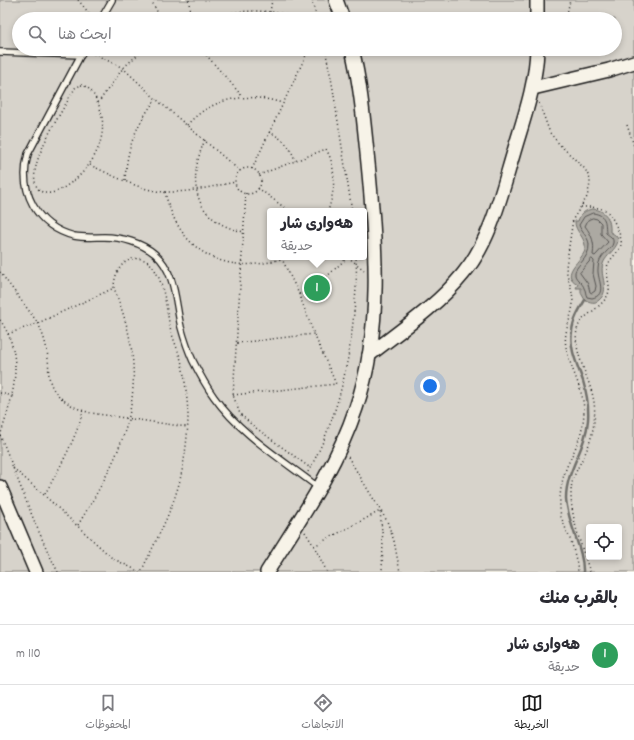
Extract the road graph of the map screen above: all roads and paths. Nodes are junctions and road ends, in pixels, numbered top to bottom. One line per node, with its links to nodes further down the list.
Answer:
1 (78, 0): 10 (path)
2 (112, 0): 11 (lane)
3 (151, 0): 12 (path)
4 (189, 0): 13 (path)
5 (272, 0): 15 (path)
6 (312, 0): 16 (path)
7 (336, 0): 17 (street)
8 (537, 0): 18 (street)
9 (570, 0): 19 (path)
10 (88, 12)
11 (105, 12)
12 (157, 12)
13 (190, 12)
14 (235, 12): 15 (path)
15 (270, 12)
16 (315, 12)
17 (340, 12)
18 (537, 12)
19 (567, 12)
20 (0, 52): 21 (lane)
21 (12, 52)
22 (80, 56): 84 (lane)
23 (98, 56): 31 (path)
24 (136, 56): 31 (path)
25 (207, 56): 33 (path)
26 (306, 56): 36 (path)
27 (326, 56): 56 (path)
28 (353, 56): 73 (street)
29 (537, 56): 32 (street)
30 (634, 62): 32 (street)
31 (123, 68): 34 (path); 35 (path)
32 (533, 88): 53 (path); 73 (street)
33 (243, 97): 36 (path); 37 (path)
34 (156, 99): 37 (path); 47 (path)
35 (98, 103): 43 (path); 43 (path)
36 (283, 103): 39 (path)
37 (187, 125): 40 (path)
38 (627, 125): 41 (path)
39 (269, 132): 42 (path); 44 (path)
40 (205, 140): 45 (path); 50 (path)
41 (634, 146)
42 (295, 161): 46 (path); 55 (path)
43 (90, 165): 47 (path)
44 (252, 169): 45 (path); 46 (path)
45 (240, 171): 48 (path)
46 (259, 175): 49 (path)
47 (125, 180): 51 (path)
48 (236, 182): 50 (path); 52 (path)
49 (258, 188): 52 (path); 54 (path)
50 (196, 189): 51 (path); 57 (path)
51 (165, 192): 63 (path)
52 (246, 193): 57 (path)
53 (581, 207): 99 (path); 100 (path)
54 (285, 208)
55 (329, 208)
56 (352, 208)
57 (244, 232): 63 (path)
58 (274, 260): 63 (path)
59 (282, 260): 67 (path)
60 (345, 260): 67 (path)
61 (352, 260): 64 (path)
62 (356, 260): 64 (path)
63 (242, 264): 72 (path)
64 (357, 264): 84 (path)
65 (0, 272): 69 (path)
66 (114, 288): 69 (path); 78 (path); 79 (path)
67 (299, 294): 71 (path)
68 (0, 320): 70 (path)
69 (38, 323): 70 (path); 77 (path)
70 (8, 334): 76 (path)
71 (314, 334): 72 (path); 75 (path)
72 (237, 343): 75 (path)
73 (370, 355): 81 (street)
74 (0, 394): 76 (path)
75 (233, 395): 83 (path)
76 (13, 396): 80 (path)
77 (83, 411): 78 (path); 87 (path)
78 (130, 419): 79 (path); 90 (path)
79 (187, 427): 94 (path)
80 (0, 436): 82 (path)
81 (341, 445): 86 (street); 88 (path)
82 (13, 468): 87 (path); 93 (path)
83 (309, 468)
84 (305, 477): 86 (lane)
85 (0, 486): 92 (street)
86 (320, 488): 89 (street)
87 (44, 495): 90 (path)
88 (380, 511): 91 (path); 97 (path); 98 (path)
89 (299, 522): 91 (path); 95 (street)
90 (78, 525): 94 (path)
91 (314, 546): 96 (path)
92 (36, 572)
93 (58, 572)
94 (140, 572)
95 (267, 572)
96 (327, 572)
97 (382, 572)
98 (400, 572)
99 (578, 572)
100 (590, 572)

